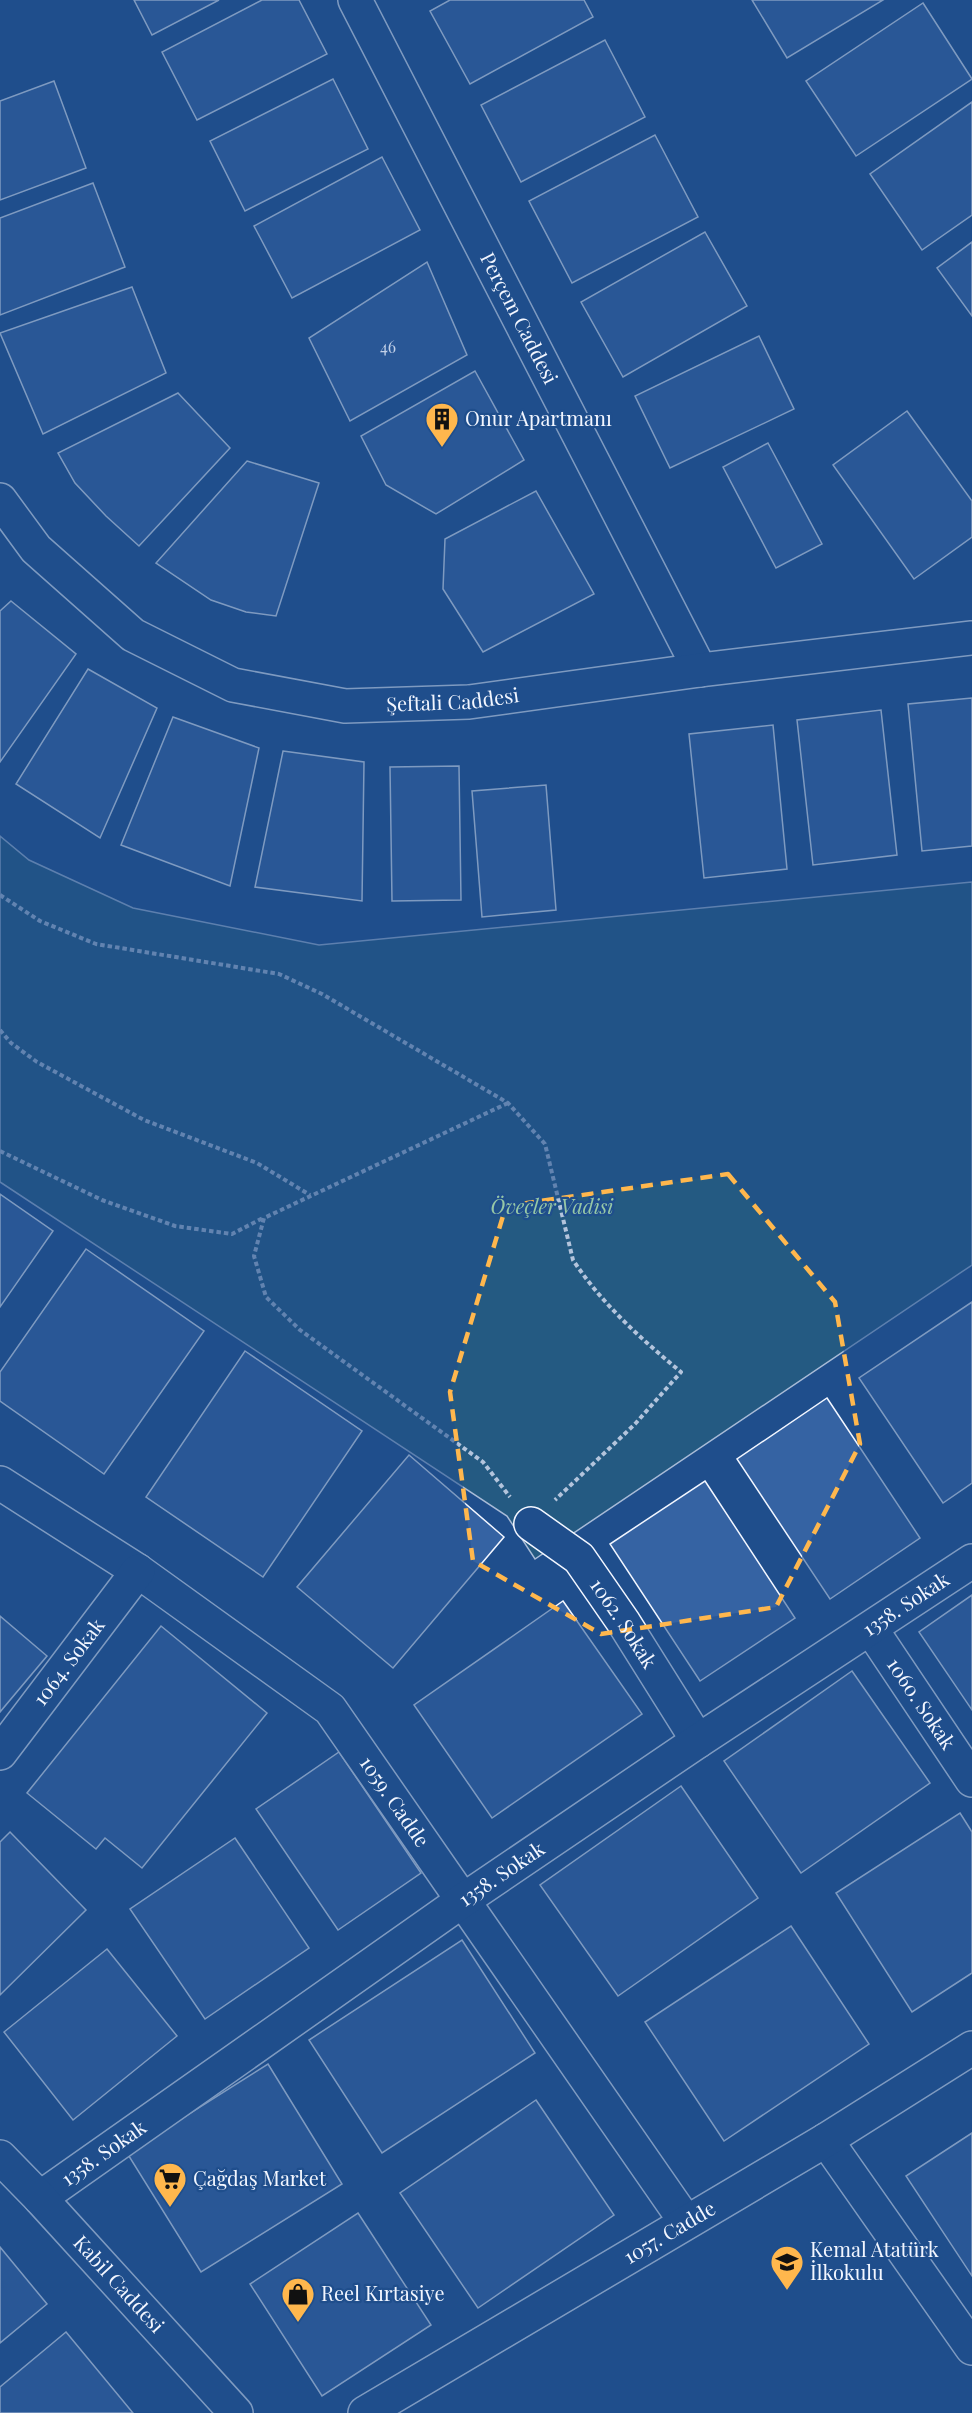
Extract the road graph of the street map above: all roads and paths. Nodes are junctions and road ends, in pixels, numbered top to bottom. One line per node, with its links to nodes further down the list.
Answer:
1 (356, 0): 4 (street, Perçem Caddesi)
2 (0, 500): 4 (street, Şeftali Caddesi)
3 (972, 638): 4 (street, Şeftali Caddesi)
4 (700, 670)
5 (0, 895): 7 (path)
6 (0, 1030): 9 (path)
7 (508, 1102): 9 (path); 12 (path)
8 (0, 1151): 10 (path)
9 (310, 1196): 10 (path)
10 (264, 1218): 12 (path)
11 (0, 1483): 14 (street, 1059. Cadde)
12 (531, 1524): 16 (street, 1062. Sokak)
13 (972, 1561): 15 (street, 1358. Sokak)
14 (138, 1571): 17 (street, 1064. Sokak); 19 (street, 1059. Cadde)
15 (871, 1629): 16 (street, 1358. Sokak); 18 (street, 1060. Sokak)
16 (698, 1742): 19 (street, 1358. Sokak)
17 (0, 1753)
18 (972, 1779)
19 (462, 1901): 23 (street, 1358. Sokak); 24 (street, 1059. Cadde)
20 (972, 2048): 21 (street, 1057. Cadde)
21 (826, 2140): 24 (street, 1057. Cadde); 25 (street)
22 (0, 2157): 23 (street, Kabil Caddesi)
23 (40, 2198): 26 (street, Kabil Caddesi)
24 (686, 2222): 27 (street, 1057. Cadde)
25 (972, 2348)
26 (236, 2413)
27 (365, 2413)

